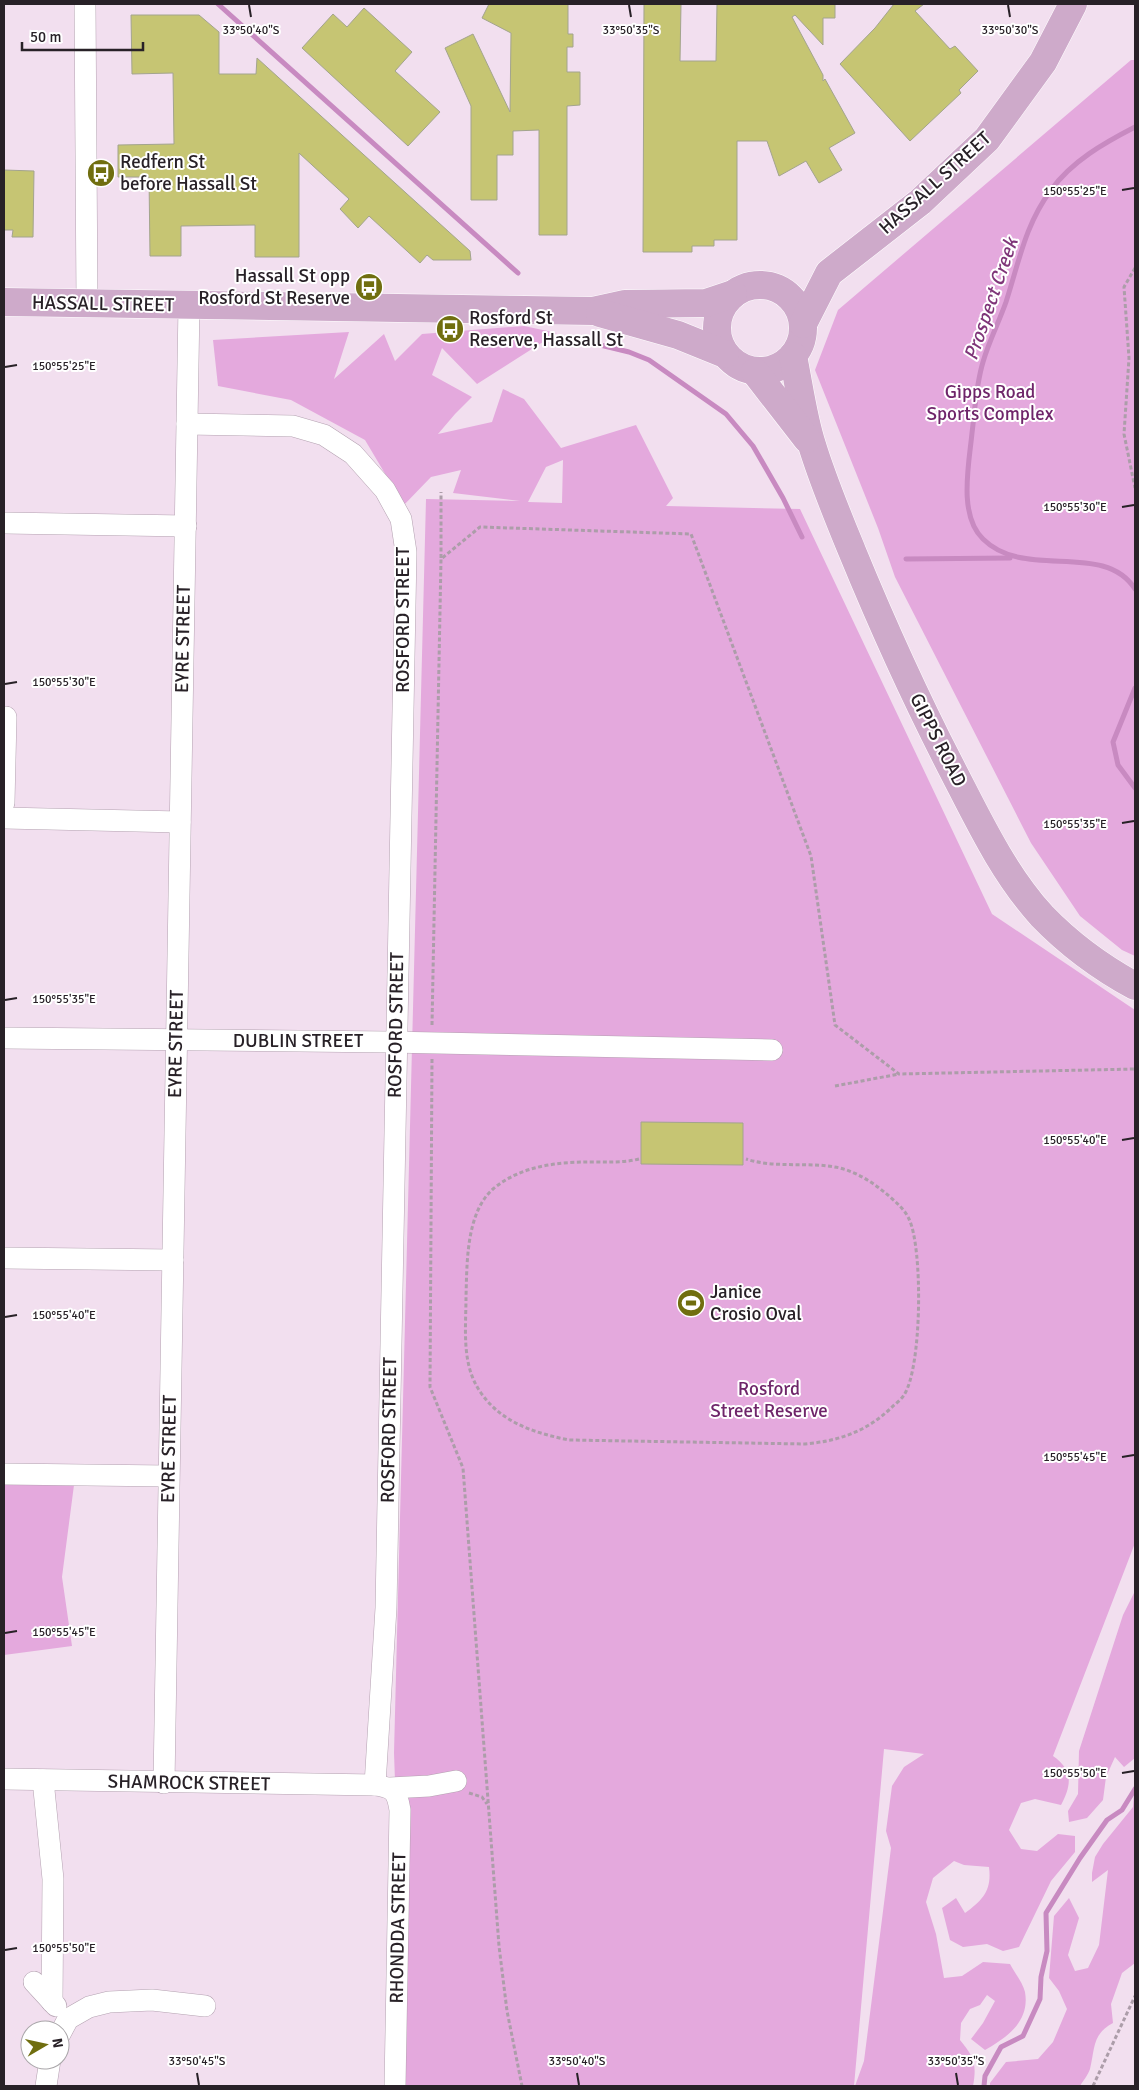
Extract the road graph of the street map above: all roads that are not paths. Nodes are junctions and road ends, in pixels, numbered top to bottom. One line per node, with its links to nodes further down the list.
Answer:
1 (84, 4): 7 (street)
2 (1073, 4): 3 (main road, HASSALL STREET)
3 (830, 274): 4 (main road, HASSALL STREET); 10 (main road, HASSALL STREET)
4 (776, 288): 5 (main road); 10 (main road)
5 (733, 294): 9 (main road, HASSALL STREET); 11 (main road)
6 (4, 302): 7 (main road, HASSALL STREET)
7 (86, 302): 8 (main road, HASSALL STREET)
8 (189, 305): 9 (main road, HASSALL STREET); 14 (street, EYRE STREET)
9 (593, 311): 11 (main road, HASSALL STREET)
10 (803, 324): 12 (main road)
11 (724, 354): 13 (main road)
12 (793, 356): 13 (main road); 15 (main road, GIPPS ROAD)
13 (755, 372): 15 (main road, GIPPS ROAD)
14 (187, 424): 17 (street, EYRE STREET); 25 (street, ROSFORD STREET)
15 (812, 444): 22 (main road, GIPPS ROAD)
16 (4, 523): 17 (street)
17 (186, 526): 21 (street, EYRE STREET)
18 (6, 717): 19 (street)
19 (4, 803)
20 (4, 818): 21 (street)
21 (180, 822): 24 (street, EYRE STREET)
22 (1135, 986)
23 (4, 1038): 24 (street, DUBLIN STREET)
24 (175, 1041): 25 (street, DUBLIN STREET); 28 (street, EYRE STREET)
25 (396, 1042): 26 (street, DUBLIN STREET); 35 (street, ROSFORD STREET)
26 (772, 1050)
27 (4, 1258): 28 (street)
28 (173, 1260): 30 (street, EYRE STREET)
29 (4, 1474): 30 (street)
30 (168, 1476): 34 (street, EYRE STREET)
31 (4, 1779): 32 (street, SHAMROCK STREET)
32 (43, 1780): 34 (street, SHAMROCK STREET); 37 (street)
33 (456, 1781): 35 (street, SHAMROCK STREET)
34 (164, 1783): 35 (street, SHAMROCK STREET)
35 (382, 1786): 43 (street, RHONDDA STREET)
36 (34, 1982): 37 (street)
37 (52, 2002): 39 (street)
38 (205, 2006): 40 (street)
39 (61, 2020)
40 (70, 2021)
41 (48, 2070): 42 (street)
42 (46, 2086)
43 (395, 2086)

